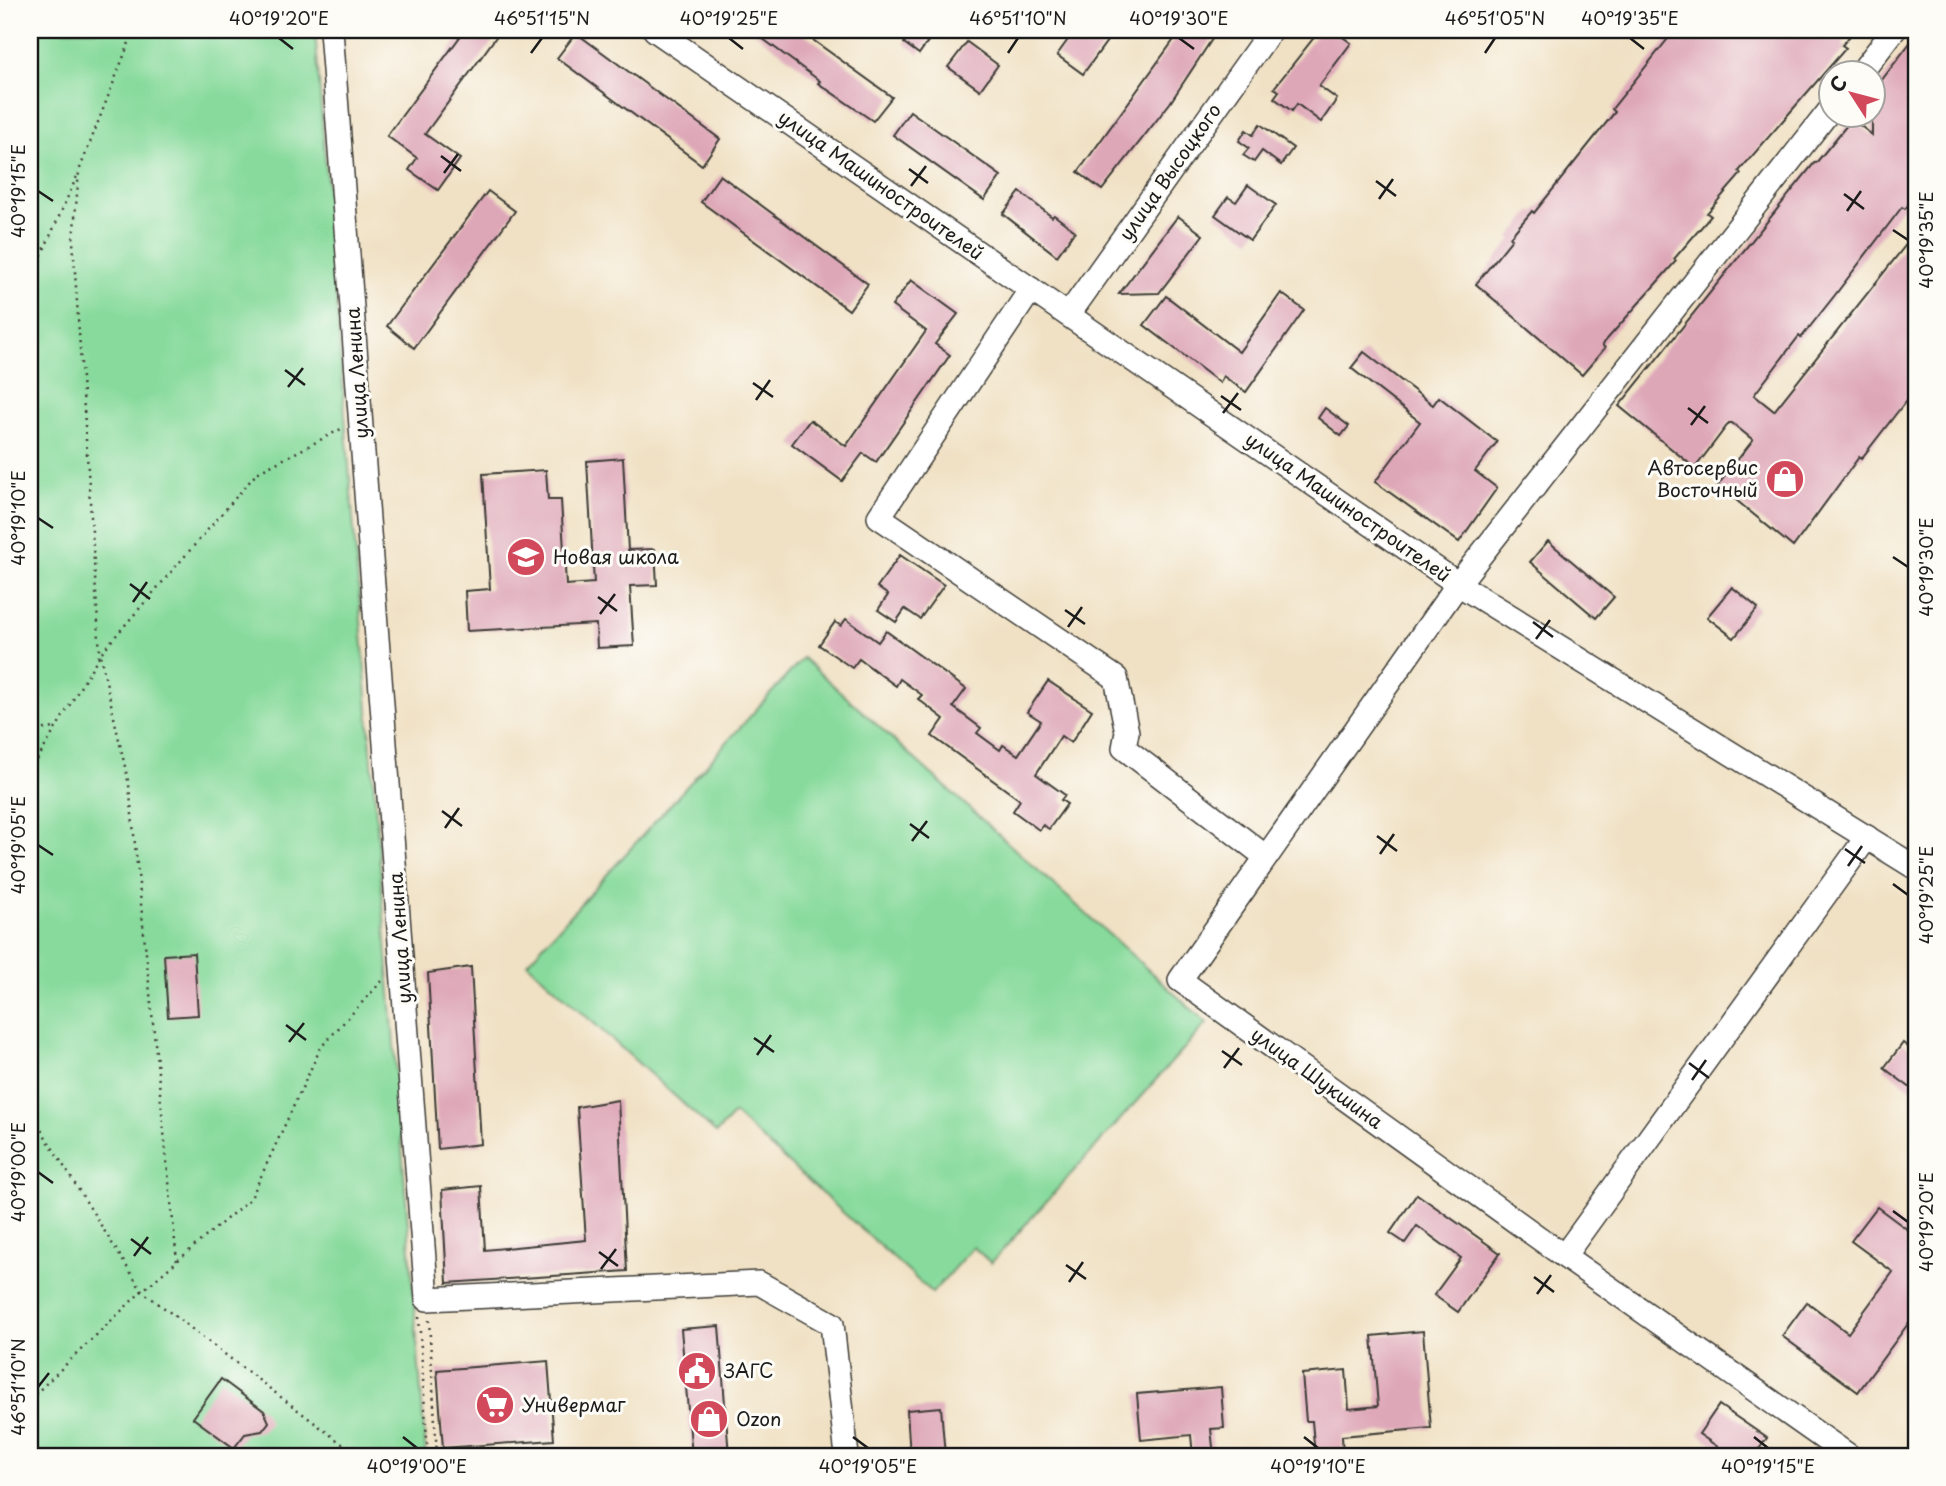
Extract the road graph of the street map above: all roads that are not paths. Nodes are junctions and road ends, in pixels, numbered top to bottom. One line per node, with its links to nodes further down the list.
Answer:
1 (331, 30): 14 (street, улица Ленина)
2 (655, 30): 7 (street, улица Машиностроителей)
3 (1271, 30): 8 (street, улица Высоцкого)
4 (1894, 30): 5 (street)
5 (1871, 60)
6 (1816, 128): 9 (street, улица Шукшина)
7 (1031, 289): 8 (street, улица Машиностроителей); 11 (street)
8 (1069, 314): 9 (street, улица Машиностроителей)
9 (1458, 584): 10 (street, улица Машиностроителей); 11 (street, улица Шукшина)
10 (1867, 837): 12 (street, улица Машиностроителей); 13 (street)
11 (1266, 857): 13 (street, улица Шукшина)
12 (1916, 868)
13 (1564, 1256): 15 (street, улица Шукшина)
14 (847, 1456)
15 (1849, 1456)

